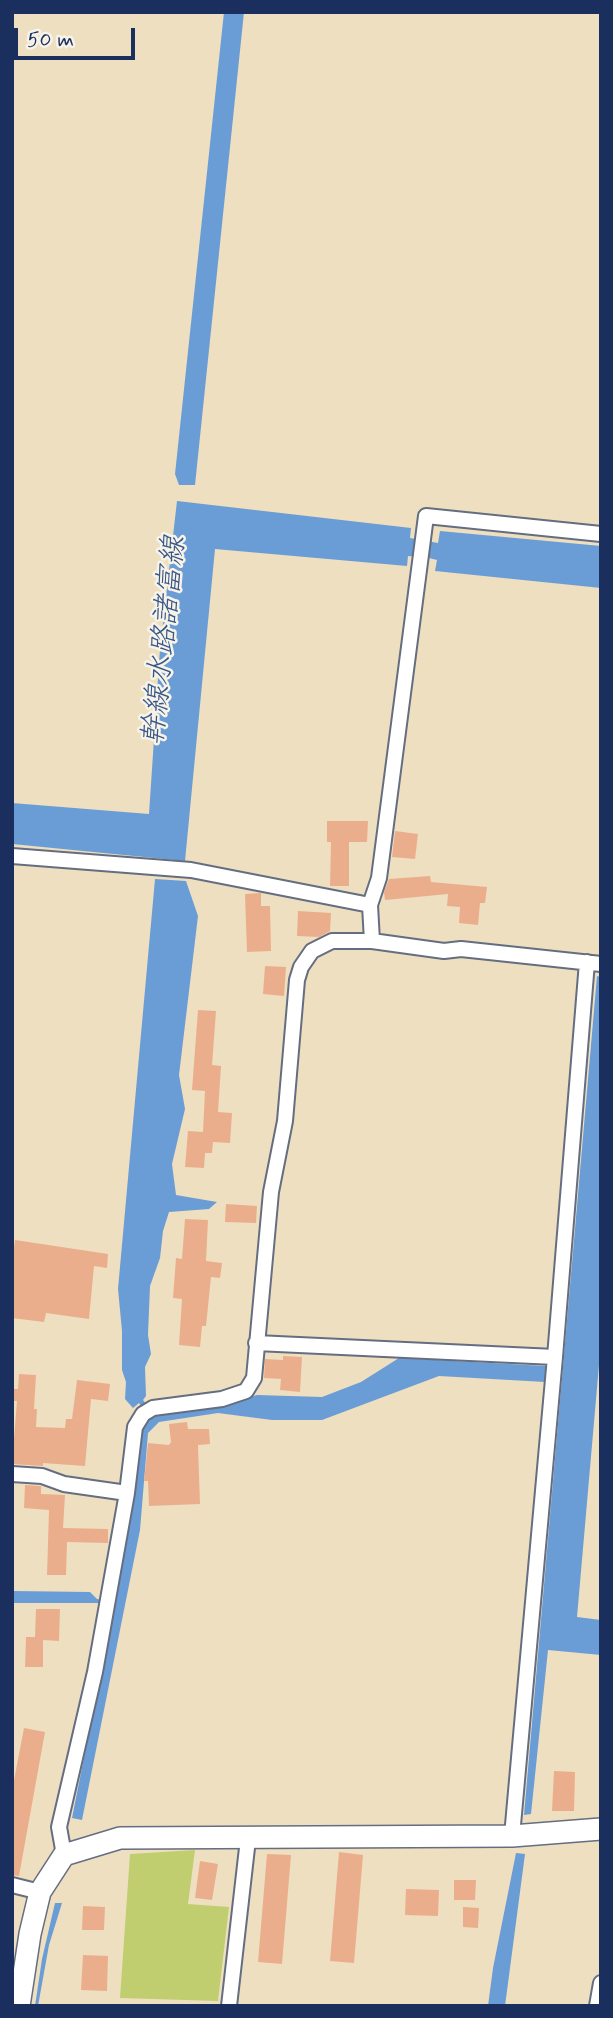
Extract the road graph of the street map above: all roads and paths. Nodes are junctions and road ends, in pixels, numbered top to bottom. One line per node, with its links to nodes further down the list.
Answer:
1 (601, 534): 3 (street)
2 (12, 856): 3 (street)
3 (370, 905): 4 (street)
4 (372, 941): 5 (street); 6 (street)
5 (594, 963): 7 (street)
6 (256, 1342): 7 (street); 9 (street)
7 (555, 1357): 11 (street)
8 (12, 1474): 9 (street)
9 (127, 1493): 13 (street)
10 (601, 1829): 11 (street)
11 (512, 1836): 12 (street)
12 (248, 1839): 13 (street); 18 (street)
13 (64, 1855): 15 (street)
14 (12, 1885): 15 (street)
15 (40, 1892): 17 (street)
16 (601, 1983): 19 (street)
17 (19, 2006)
18 (229, 2006)
19 (597, 2006)

